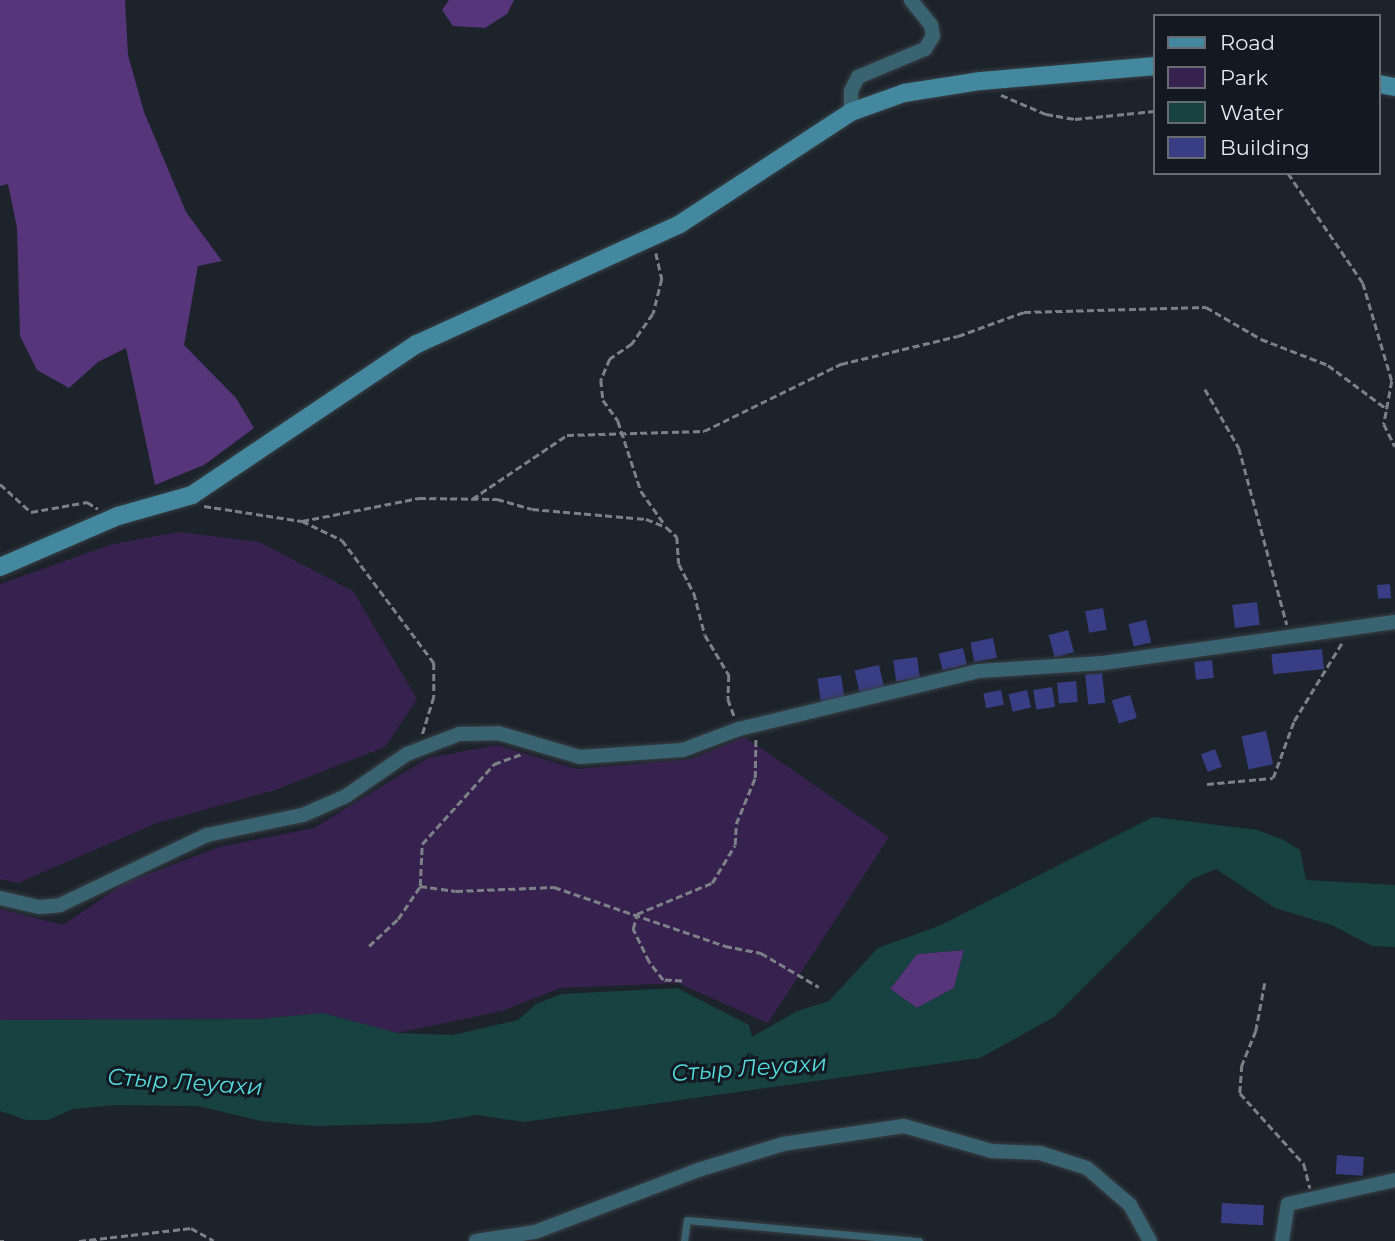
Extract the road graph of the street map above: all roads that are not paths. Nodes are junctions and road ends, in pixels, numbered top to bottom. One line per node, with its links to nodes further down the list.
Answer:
1 (911, 0): 3 (street)
2 (1154, 66): 3 (main road)
3 (851, 112): 4 (main road)
4 (0, 567)
5 (1395, 622): 6 (street)
6 (0, 898)
7 (1395, 1180): 13 (street)
8 (910, 1240): 10 (lane); 11 (lane)
9 (476, 1241): 12 (street)
10 (684, 1241)
11 (919, 1241)
12 (1150, 1241)
13 (1282, 1241)

